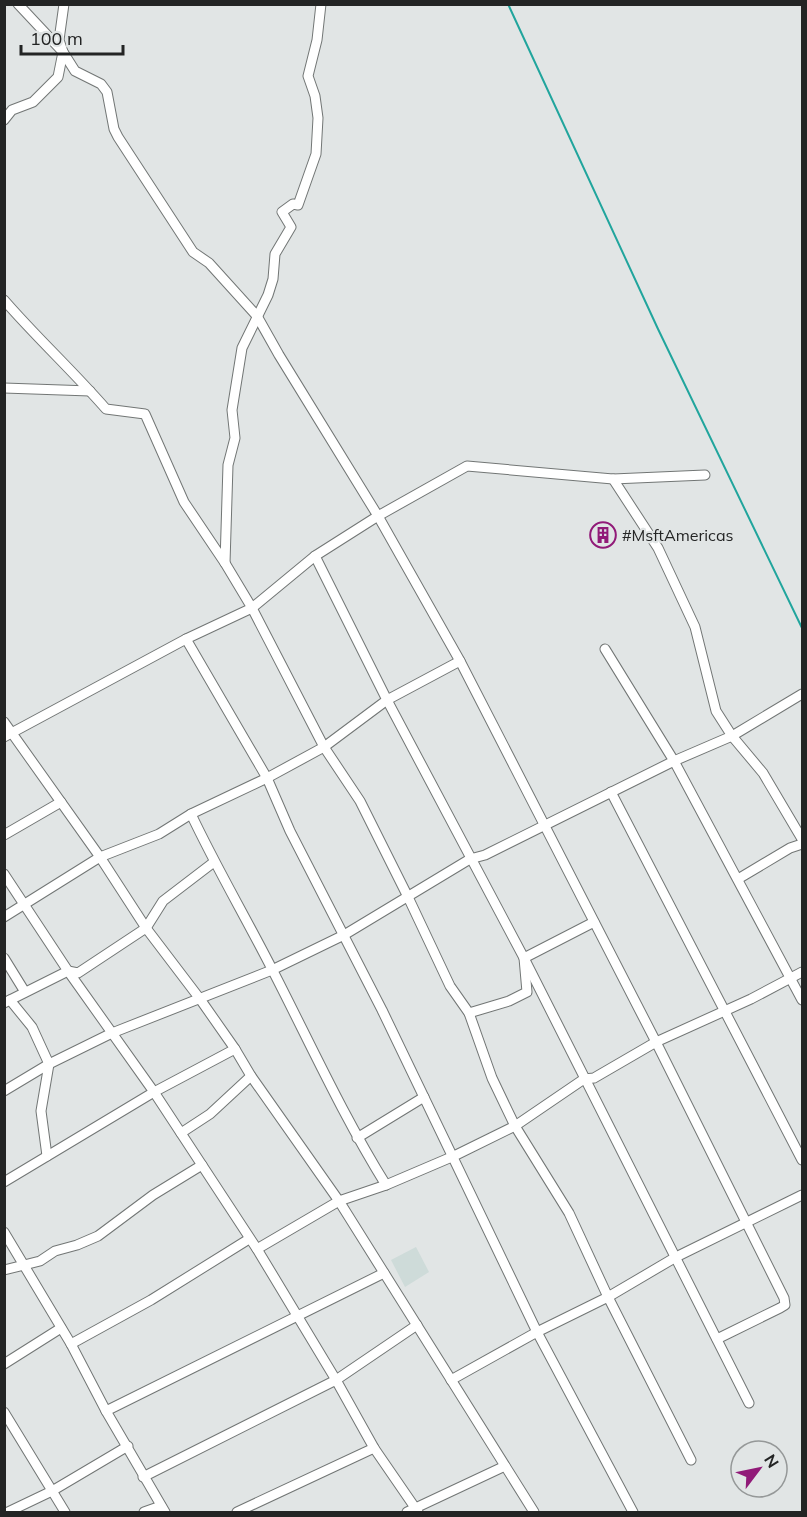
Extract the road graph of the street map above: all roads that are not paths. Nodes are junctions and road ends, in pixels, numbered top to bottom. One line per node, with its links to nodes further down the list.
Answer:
1 (18, 4): 4 (street)
2 (64, 4): 4 (street)
3 (321, 4): 7 (street)
4 (63, 52): 5 (street); 7 (street)
5 (4, 120)
6 (4, 300): 9 (street)
7 (257, 316): 12 (street); 14 (street)
8 (4, 388): 9 (street)
9 (90, 391): 14 (street)
10 (705, 475): 11 (street)
11 (613, 479): 12 (street); 23 (street)
12 (378, 516): 13 (street); 18 (street)
13 (315, 556): 15 (street); 20 (street)
14 (225, 563): 15 (street)
15 (252, 608): 16 (street); 24 (street)
16 (186, 639): 22 (street); 26 (street)
17 (605, 649): 25 (street)
18 (460, 661): 20 (street); 30 (street)
19 (802, 694): 23 (street)
20 (387, 700): 24 (street); 35 (street)
21 (4, 722): 22 (street)
22 (8, 735): 28 (street)
23 (732, 736): 25 (street); 32 (street)
24 (324, 747): 26 (street); 39 (street)
25 (674, 761): 27 (street); 38 (street)
26 (267, 778): 29 (street); 44 (street)
27 (611, 792): 30 (street); 55 (street)
28 (61, 802): 31 (street); 34 (street)
29 (191, 814): 34 (street); 36 (street)
30 (544, 826): 35 (street); 42 (street)
31 (4, 835)
32 (802, 839)
33 (802, 844): 38 (street)
34 (100, 857): 40 (street); 43 (street)
35 (470, 859): 39 (street); 46 (street)
36 (213, 862): 43 (street); 48 (street)
37 (4, 874): 40 (street)
38 (738, 879): 50 (street)
39 (408, 897): 44 (street); 56 (street)
40 (24, 905): 41 (street); 47 (street)
41 (4, 917)
42 (594, 922): 46 (street); 58 (street)
43 (146, 928): 47 (street); 52 (street)
44 (344, 934): 48 (street); 65 (street)
45 (4, 958): 51 (street)
46 (524, 958): 56 (street); 62 (street)
47 (68, 970): 51 (street); 57 (street)
48 (272, 970): 52 (street); 68 (street)
49 (802, 972): 50 (street)
50 (791, 978): 53 (street); 55 (street)
51 (25, 992): 54 (street)
52 (200, 999): 57 (street); 59 (street)
53 (802, 1000)
54 (7, 1002): 60 (street)
55 (724, 1010): 58 (street); 71 (street)
56 (469, 1012): 66 (street)
57 (111, 1033): 60 (street); 64 (street)
58 (657, 1042): 62 (street); 77 (street)
59 (235, 1049): 61 (street); 64 (street)
60 (49, 1064): 63 (street); 69 (street)
61 (251, 1076): 67 (street); 76 (street)
62 (584, 1079): 66 (street); 81 (street)
63 (4, 1091)
64 (154, 1092): 67 (street); 69 (street)
65 (424, 1097): 68 (street); 70 (street)
66 (515, 1126): 70 (street); 85 (street)
67 (181, 1133): 72 (street)
68 (357, 1138): 74 (street)
69 (47, 1156): 73 (street)
70 (454, 1156): 74 (street); 89 (street)
71 (802, 1160)
72 (202, 1165): 79 (street); 82 (street)
73 (4, 1182)
74 (386, 1185): 76 (street)
75 (802, 1195): 77 (street)
76 (339, 1201): 80 (street); 84 (street)
77 (745, 1222): 81 (street); 90 (street)
78 (4, 1232): 82 (street)
79 (249, 1239): 80 (street); 91 (street)
80 (257, 1250): 86 (street)
81 (676, 1257): 85 (street); 90 (street)
82 (25, 1266): 83 (street); 88 (street)
83 (4, 1270)
84 (384, 1273): 86 (street); 87 (street)
85 (608, 1297): 89 (street); 100 (street)
86 (298, 1316): 93 (street); 96 (street)
87 (417, 1325): 93 (street); 94 (street)
88 (61, 1328): 91 (street); 92 (street)
89 (537, 1332): 94 (street); 111 (street)
90 (717, 1339): 95 (street)
91 (71, 1344): 96 (street)
92 (4, 1364)
93 (336, 1380): 99 (street); 102 (street)
94 (451, 1380): 101 (street)
95 (749, 1403)
96 (106, 1411): 98 (street)
97 (4, 1412): 103 (street)
98 (128, 1446): 102 (street); 103 (street)
99 (374, 1449): 105 (street); 109 (street)
100 (691, 1460)
101 (505, 1466): 105 (street); 110 (street)
102 (143, 1477): 104 (street)
103 (52, 1491): 106 (street); 107 (street)
104 (163, 1509): 108 (street)
105 (413, 1511)
106 (8, 1512)
107 (65, 1512)
108 (144, 1512)
109 (237, 1512)
110 (534, 1512)
111 (633, 1512)

